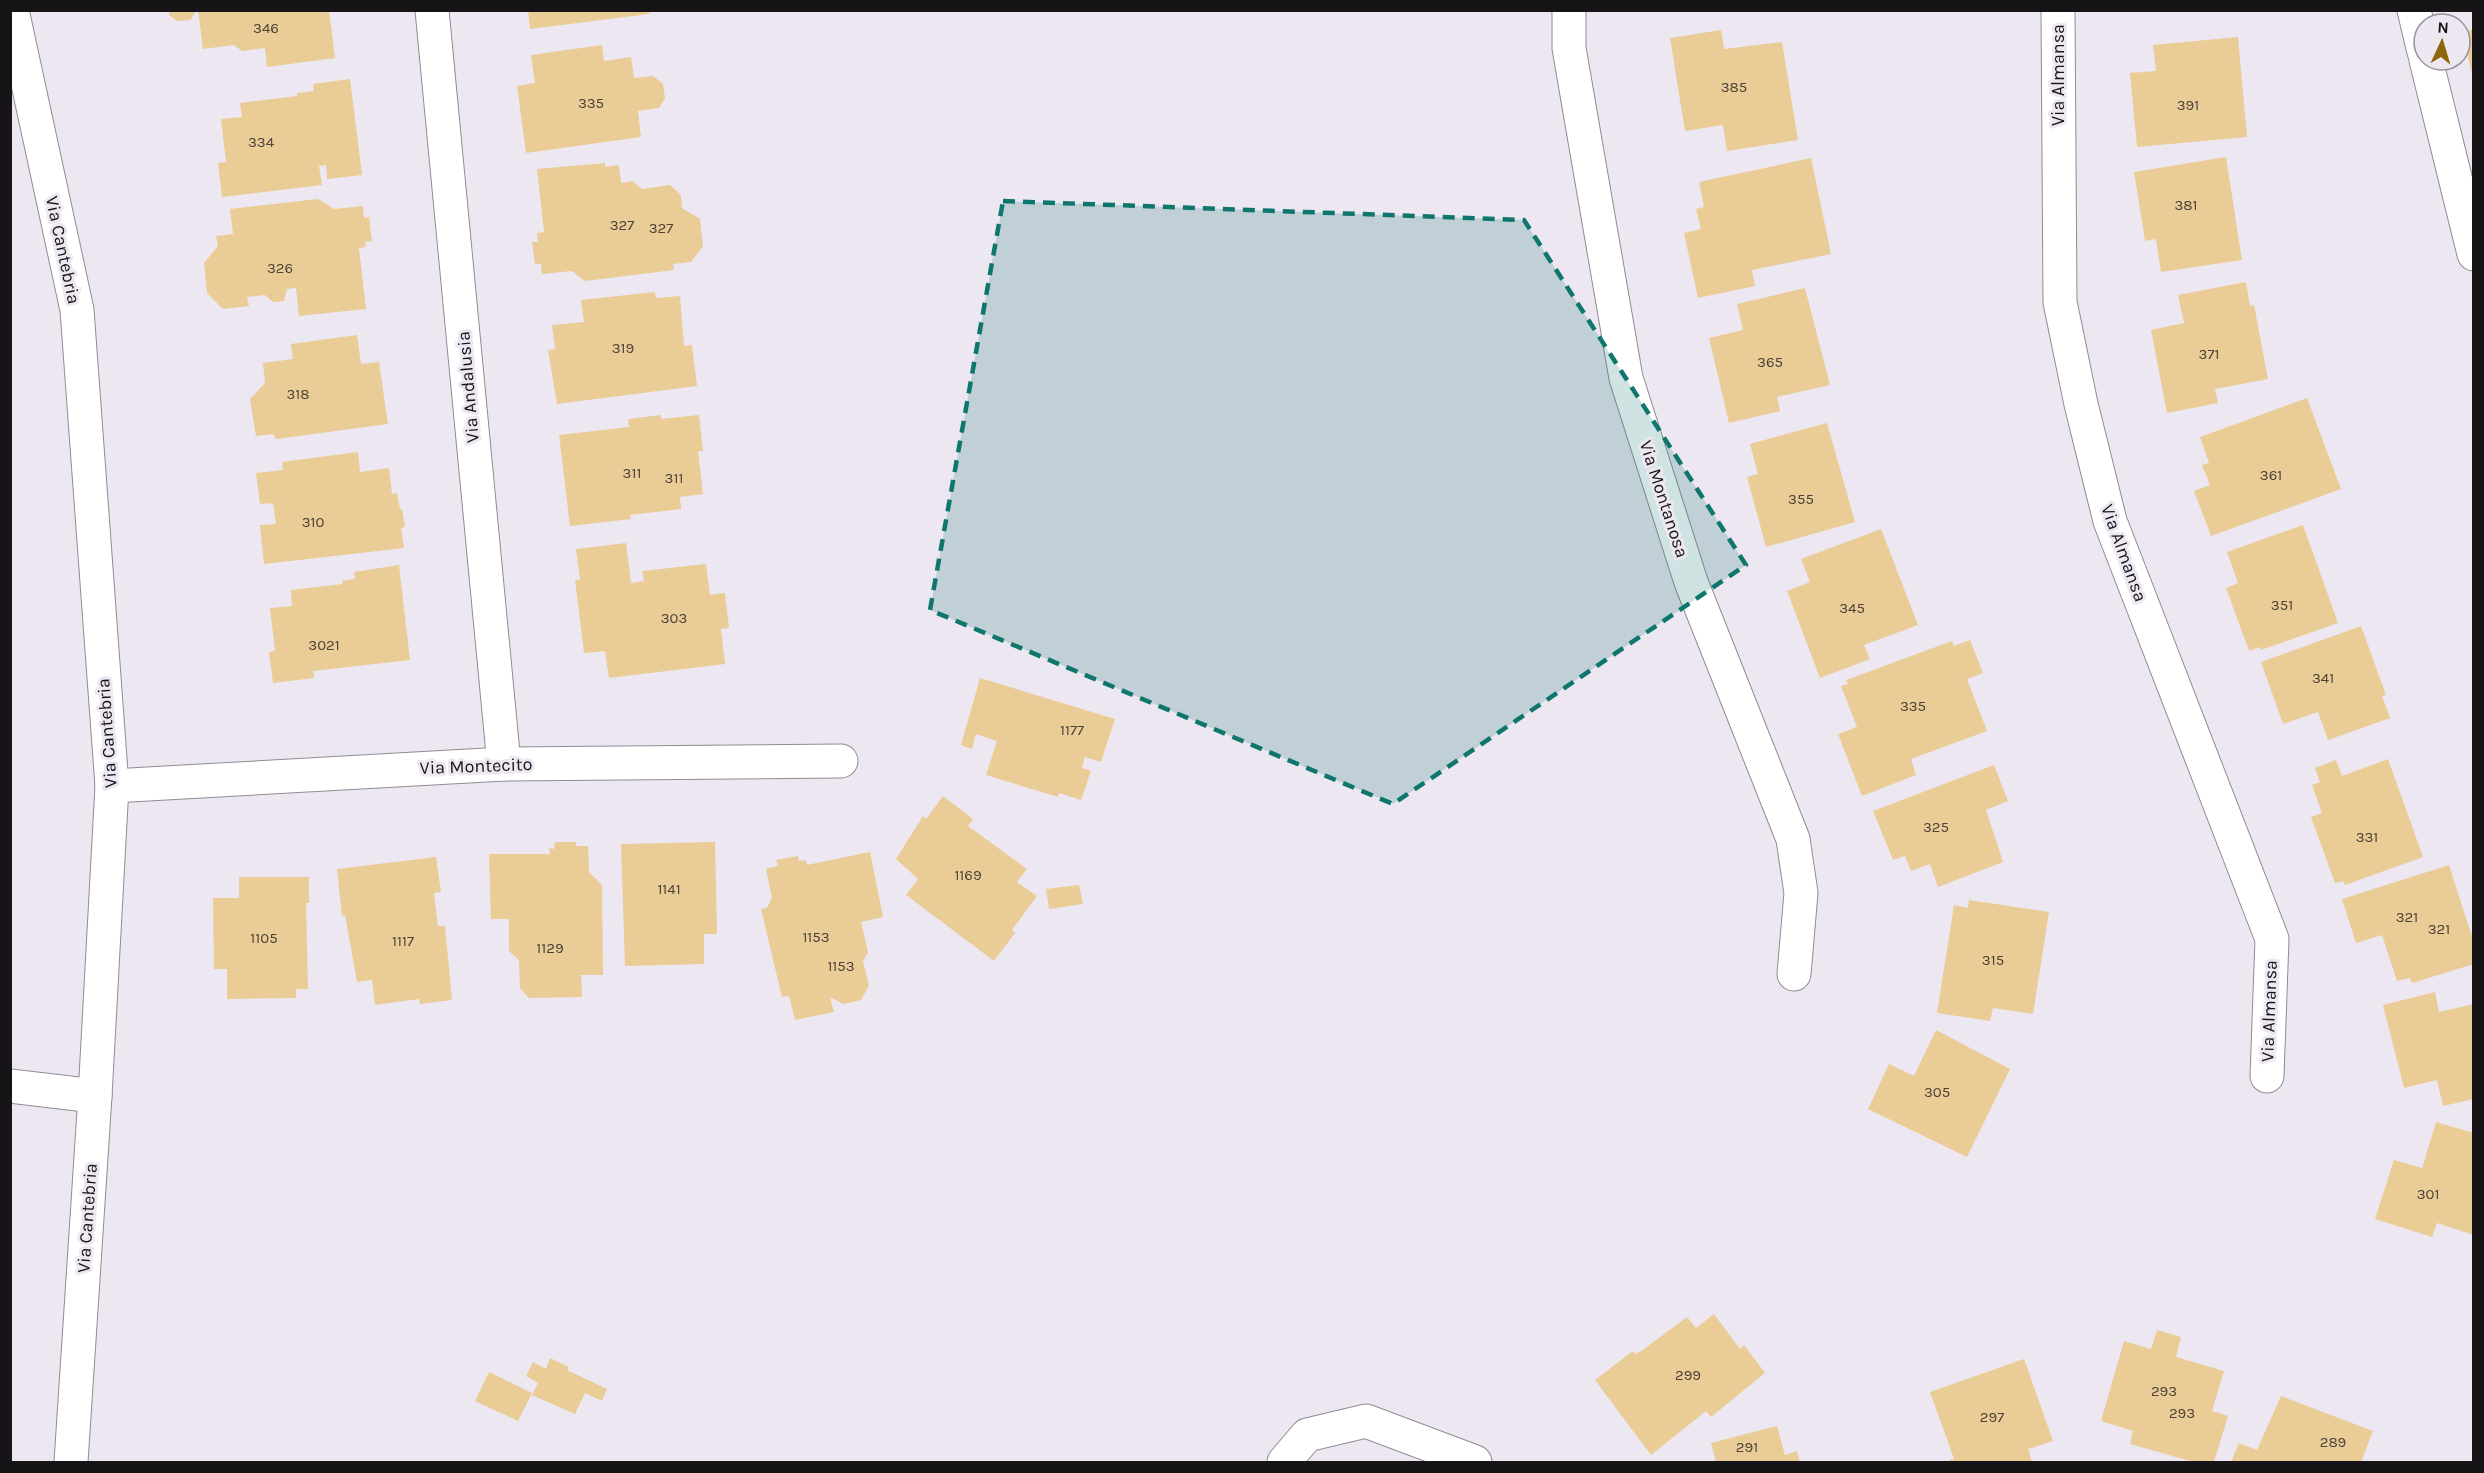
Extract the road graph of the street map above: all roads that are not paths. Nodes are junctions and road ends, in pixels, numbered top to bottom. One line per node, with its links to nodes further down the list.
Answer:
1 (12, 10): 9 (street, Via Cantebria)
2 (432, 10): 8 (street, Via Andalusia)
3 (1569, 10): 10 (street, Via Montanosa)
4 (2058, 10): 11 (street, Via Almansa)
5 (2429, 72): 6 (street)
6 (2474, 254)
7 (841, 761): 8 (street, Via Montecito)
8 (504, 764): 9 (street, Via Montecito)
9 (112, 786): 13 (street, Via Cantebria)
10 (1794, 974)
11 (2267, 1076)
12 (10, 1086): 13 (street)
13 (95, 1096): 14 (street, Via Cantebria)
14 (71, 1462)
15 (1284, 1462): 16 (street)
16 (1475, 1462)

